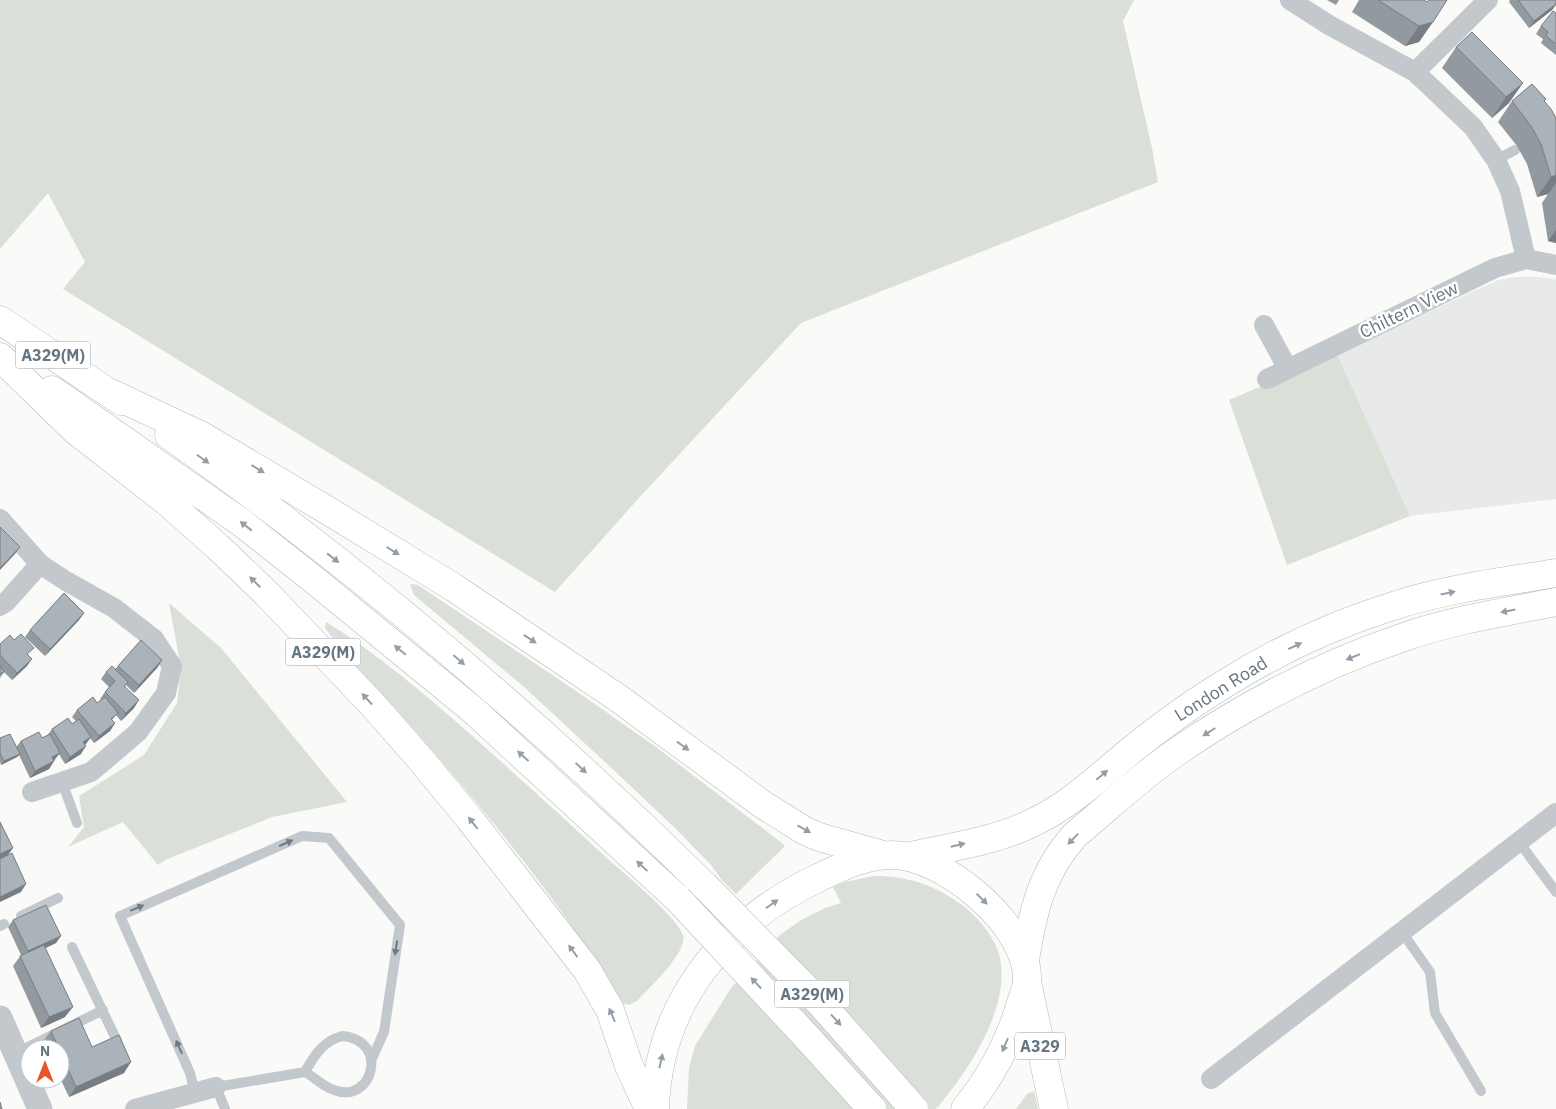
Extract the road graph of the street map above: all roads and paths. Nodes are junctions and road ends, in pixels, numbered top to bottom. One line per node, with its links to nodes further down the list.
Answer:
1 (1290, 0): 3 (street)
2 (1488, 0): 3 (street)
3 (1416, 72): 5 (street)
4 (1515, 150): 5 (lane)
5 (1496, 160): 6 (street)
6 (1526, 259): 7 (street, Chiltern View); 11 (street, Chiltern View)
7 (1556, 265)
8 (0, 320): 13 (main road, A329(M))
9 (1264, 325): 11 (street)
10 (0, 356): 45 (main road, A329(M), one-way to 10); 47 (main road, A329(M), one-way to 10, bridge)
11 (1288, 369): 12 (street, Chiltern View)
12 (1267, 379)
13 (106, 391): 24 (main road, A329(M), one-way to 24); 48 (main road, A329(M), one-way to 48, bridge)
14 (0, 519): 15 (street)
15 (40, 564): 18 (street); 19 (street)
16 (1556, 573): 25 (main road, London Road, one-way to 16)
17 (1556, 602): 31 (main road, London Road, one-way to 31)
18 (0, 606)
19 (62, 782): 20 (street); 22 (lane)
20 (32, 792)
21 (1556, 813): 23 (street)
22 (77, 823)
23 (1519, 842): 26 (lane); 29 (street)
24 (883, 855): 25 (main road); 46 (main road, one-way to 24)
25 (911, 856): 31 (main road, one-way to 31)
26 (1556, 892)
27 (58, 898): 28 (lane)
28 (21, 916)
29 (1402, 932): 38 (street); 40 (lane)
30 (72, 947): 32 (lane)
31 (1026, 971): 49 (main road, one-way to 49); 50 (main road, A329)
32 (103, 1010): 34 (lane); 35 (lane)
33 (0, 1018): 35 (street)
34 (117, 1041)
35 (9, 1048): 42 (street)
36 (371, 1061): 37 (lane); 37 (lane); 41 (lane, one-way to 36)
37 (305, 1072): 39 (lane)
38 (1211, 1079)
39 (216, 1087): 41 (street); 44 (lane)
40 (1481, 1091)
41 (195, 1093): 43 (street)
42 (40, 1109)
43 (135, 1109)
44 (225, 1109)
45 (649, 1109)
46 (655, 1109)
47 (872, 1109)
48 (914, 1109)
49 (965, 1109)
50 (1054, 1109)

